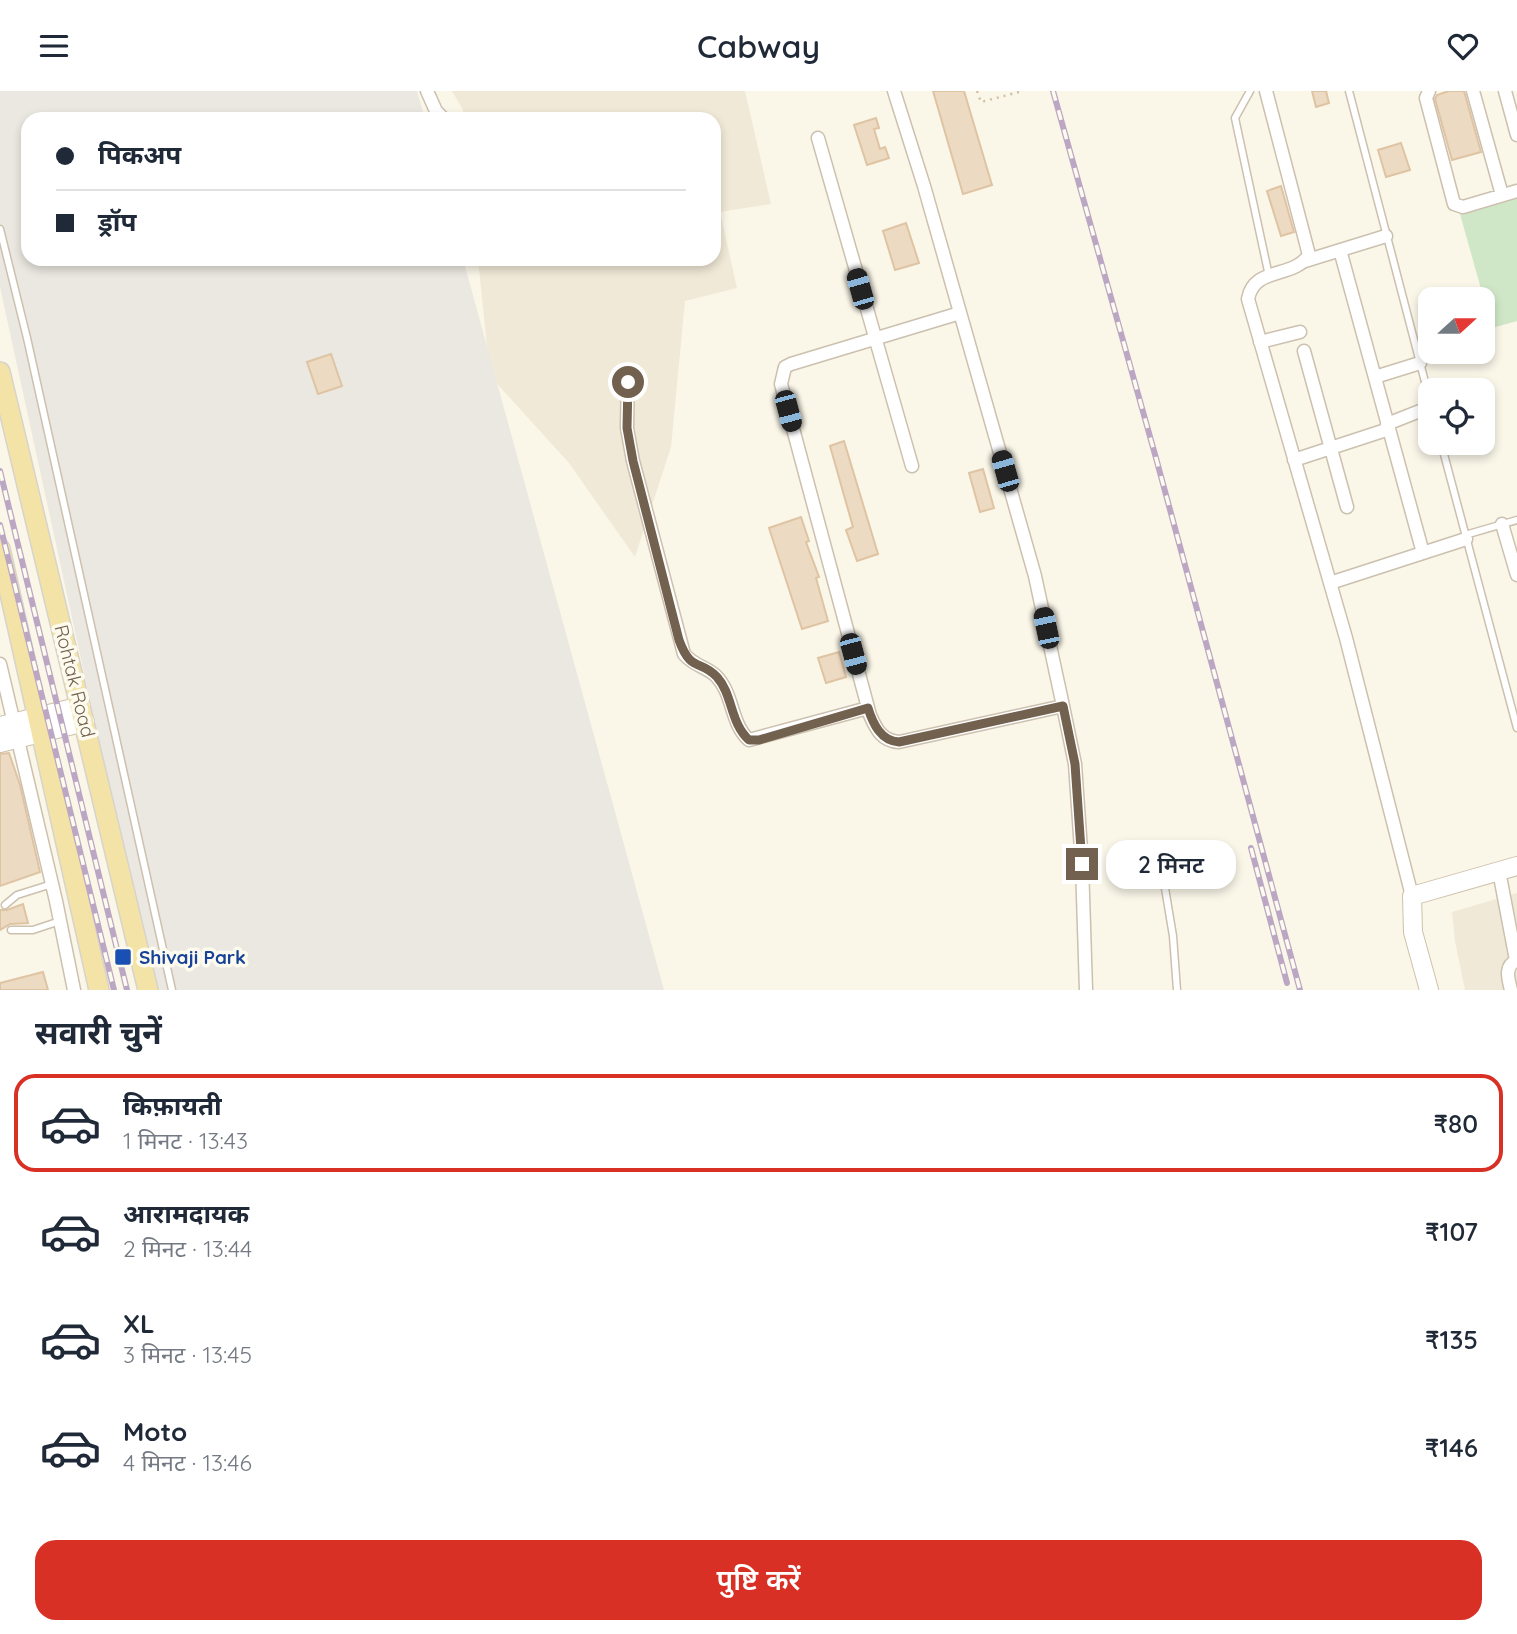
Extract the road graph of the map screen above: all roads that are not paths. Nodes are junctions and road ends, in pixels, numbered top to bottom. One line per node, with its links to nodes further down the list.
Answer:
1 (427, 91): 10 (street)
2 (894, 91): 20 (street)
3 (1250, 91): 19 (lane)
4 (1265, 91): 18 (street)
5 (1349, 91): 16 (lane)
6 (1429, 91): 14 (street)
7 (1473, 91): 14 (street)
8 (1505, 91): 9 (street)
9 (1514, 109): 11 (street)
10 (437, 112)
11 (1517, 135)
12 (818, 138): 22 (street)
13 (1517, 191): 14 (street)
14 (1502, 195)
15 (0, 229): 64 (lane)
16 (1386, 236): 17 (street); 25 (lane)
17 (1340, 250): 18 (street); 29 (street)
18 (1305, 261): 19 (street)
19 (1269, 276): 23 (street)
20 (960, 313): 22 (street); 45 (street)
21 (1300, 331): 23 (street)
22 (874, 339): 35 (street); 46 (street)
23 (1260, 342): 34 (street)
24 (1304, 351): 32 (street)
25 (1418, 356)
26 (1418, 364): 29 (street)
27 (628, 370): 46 (street)
28 (0, 372): 47 (main road, Rohtak Road)
29 (1375, 377): 31 (street)
30 (1418, 412): 31 (street)
31 (1388, 426): 32 (street); 41 (street)
32 (1331, 449): 34 (street); 36 (street)
33 (1444, 455): 39 (lane)
34 (1294, 460): 43 (street)
35 (912, 466)
36 (1347, 507)
37 (1517, 520): 38 (lane)
38 (1502, 524): 39 (lane); 42 (street)
39 (1466, 537): 41 (street); 49 (lane)
40 (0, 549): 48 (main road)
41 (1423, 553): 43 (street)
42 (1517, 575)
43 (1330, 583): 56 (street)
44 (0, 664): 50 (street)
45 (1063, 706): 46 (street); 65 (street)
46 (868, 708)
47 (83, 714): 48 (street); 63 (main road, Rohtak Road)
48 (41, 725): 50 (street); 62 (main road)
49 (1517, 728)
50 (11, 729): 51 (street); 55 (street)
51 (0, 743)
52 (1160, 858): 66 (lane)
53 (1517, 866): 54 (street)
54 (1499, 871): 56 (street); 60 (street)
55 (52, 884): 57 (lane); 58 (street)
56 (1412, 896): 67 (street)
57 (5, 905)
58 (60, 921): 59 (lane); 61 (street)
59 (11, 930)
60 (1517, 960): 68 (street)
61 (74, 990)
62 (99, 990)
63 (148, 990)
64 (172, 990)
65 (1086, 990)
66 (1177, 990)
67 (1429, 990)
68 (1511, 990)

